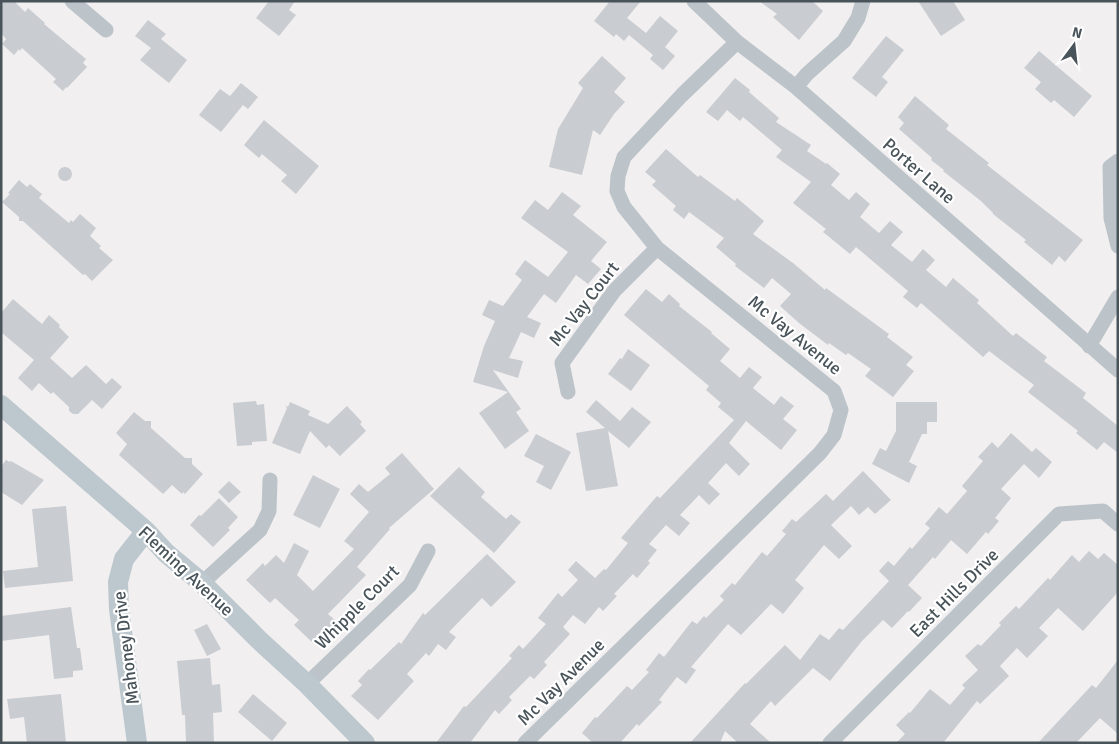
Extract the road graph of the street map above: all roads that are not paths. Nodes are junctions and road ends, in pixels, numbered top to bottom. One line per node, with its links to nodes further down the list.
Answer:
1 (72, 1): 4 (street)
2 (694, 1): 5 (street, Porter Lane)
3 (863, 1): 6 (street)
4 (106, 30)
5 (737, 42): 6 (street, Porter Lane); 9 (street, Mc Vay Avenue)
6 (796, 87): 11 (street, Porter Lane)
7 (1118, 161): 8 (street)
8 (1118, 246)
9 (657, 248): 13 (street, Mc Vay Court); 23 (street, Mc Vay Avenue)
10 (1118, 297): 11 (street)
11 (1089, 346): 12 (street, Porter Lane)
12 (1118, 370)
13 (568, 392)
14 (1, 405): 17 (street, Fleming Avenue)
15 (270, 480): 19 (street)
16 (1118, 524): 24 (street, East Hills Drive)
17 (146, 532): 19 (street, Fleming Avenue); 21 (street, Mahoney Drive)
18 (428, 551): 20 (street, Whipple Court)
19 (202, 584): 20 (street, Fleming Avenue)
20 (307, 684): 22 (street, Fleming Avenue)
21 (137, 743)
22 (365, 743)
23 (525, 743)
24 (830, 743)

